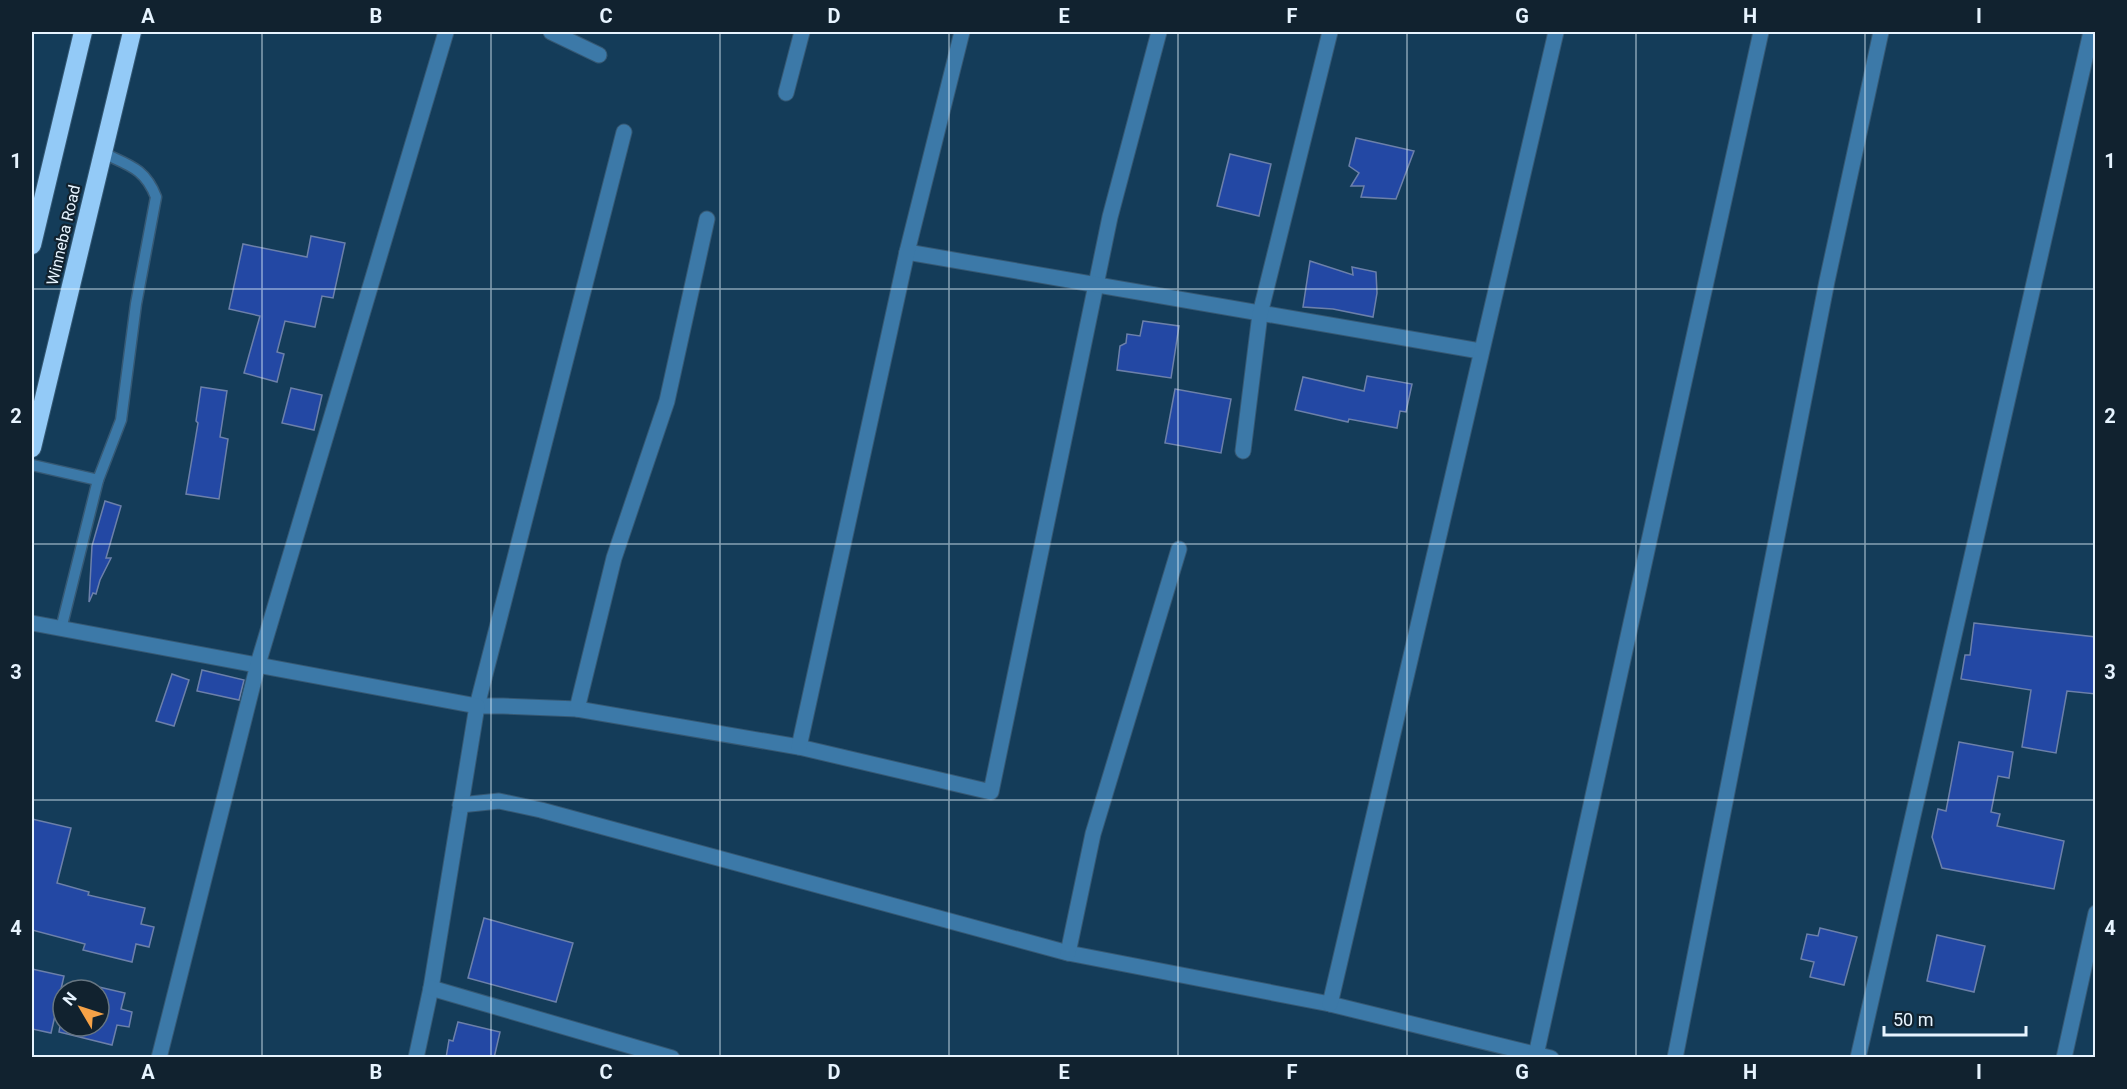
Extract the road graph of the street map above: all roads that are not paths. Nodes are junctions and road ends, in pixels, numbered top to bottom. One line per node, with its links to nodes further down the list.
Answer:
1 (83, 32): 18 (highway, Winneba Road)
2 (132, 32): 16 (highway, Winneba Road)
3 (446, 32): 30 (street)
4 (551, 32): 13 (street)
5 (802, 32): 14 (street)
6 (962, 32): 19 (street)
7 (1159, 32): 20 (street)
8 (1330, 32): 21 (street)
9 (1556, 32): 22 (street)
10 (1761, 32): 40 (street)
11 (1881, 32): 45 (street)
12 (2091, 32): 46 (street)
13 (599, 55)
14 (786, 93)
15 (624, 132): 31 (street)
16 (102, 153): 23 (highway, Winneba Road); 26 (lane)
17 (707, 219): 32 (street)
18 (32, 245)
19 (907, 252): 20 (street); 33 (street)
20 (1096, 284): 21 (street); 33 (street)
21 (1260, 314): 22 (street); 24 (street)
22 (1479, 351): 38 (street)
23 (32, 448)
24 (1243, 451)
25 (32, 465): 26 (lane)
26 (98, 480): 29 (lane)
27 (1179, 549): 36 (street)
28 (32, 623): 29 (street)
29 (60, 629): 30 (street)
30 (258, 664): 31 (street); 41 (street)
31 (477, 706): 32 (street); 34 (street)
32 (577, 709): 33 (street)
33 (799, 747)
34 (460, 805): 36 (street); 37 (street)
35 (2096, 913): 47 (street)
36 (1068, 953): 38 (street)
37 (431, 988): 42 (street); 43 (street)
38 (1330, 1004): 39 (street)
39 (1492, 1050): 40 (street)
40 (1536, 1055): 44 (street)
41 (159, 1058)
42 (416, 1058)
43 (672, 1058)
44 (1551, 1058)
45 (1675, 1058)
46 (1858, 1058)
47 (2064, 1058)

